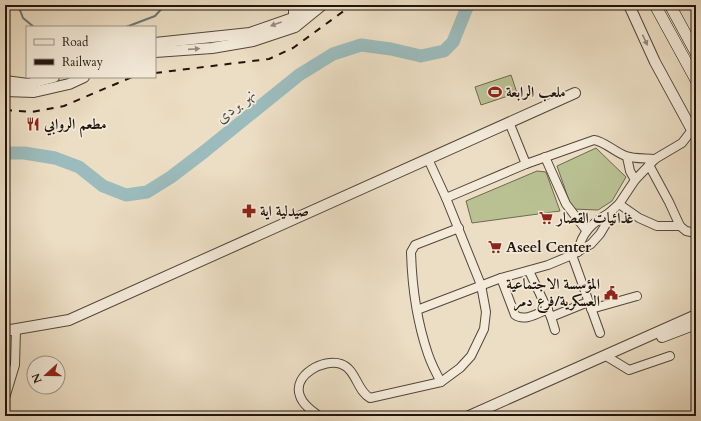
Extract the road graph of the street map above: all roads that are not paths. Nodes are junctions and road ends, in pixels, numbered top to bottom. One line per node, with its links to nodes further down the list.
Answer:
1 (293, 5): 7 (street)
2 (309, 5): 7 (street)
3 (322, 5): 9 (street, one-way to 3)
4 (629, 5): 18 (street, one-way to 18)
5 (655, 5): 13 (main road)
6 (670, 5): 10 (main road)
7 (293, 18): 8 (street, one-way to 8)
8 (156, 43)
9 (156, 52)
10 (696, 54)
11 (50, 78): 14 (street)
12 (82, 78): 15 (street)
13 (696, 80)
14 (5, 81)
15 (5, 91)
16 (575, 93): 17 (street)
17 (509, 122): 21 (street); 23 (street)
18 (695, 128): 22 (street)
19 (545, 157): 20 (street); 23 (street); 30 (street)
20 (627, 157): 22 (street); 24 (street)
21 (428, 159): 25 (street); 42 (street)
22 (652, 162): 24 (street); 28 (street)
23 (526, 164): 25 (street)
24 (635, 180): 26 (street)
25 (446, 198): 29 (street)
26 (619, 204): 27 (street); 28 (street)
27 (609, 213): 30 (street); 32 (street)
28 (680, 226): 31 (street)
29 (459, 228): 35 (street); 38 (street)
30 (586, 230): 32 (street)
31 (696, 233)
32 (575, 253): 33 (street); 37 (street)
33 (529, 271): 34 (street); 39 (street)
34 (501, 278): 35 (street); 39 (street)
35 (481, 285): 38 (street); 48 (street)
36 (637, 296): 37 (street)
37 (590, 305): 39 (street); 45 (street)
38 (417, 310): 48 (street)
39 (549, 313): 43 (street)
40 (696, 315): 41 (street)
41 (692, 326): 46 (street)
42 (16, 329): 44 (street); 49 (street)
43 (556, 330)
44 (5, 331)
45 (600, 333)
46 (606, 356): 47 (street); 51 (street)
47 (670, 356)
48 (441, 382): 50 (street)
49 (5, 398)
50 (319, 416)
51 (469, 416)

